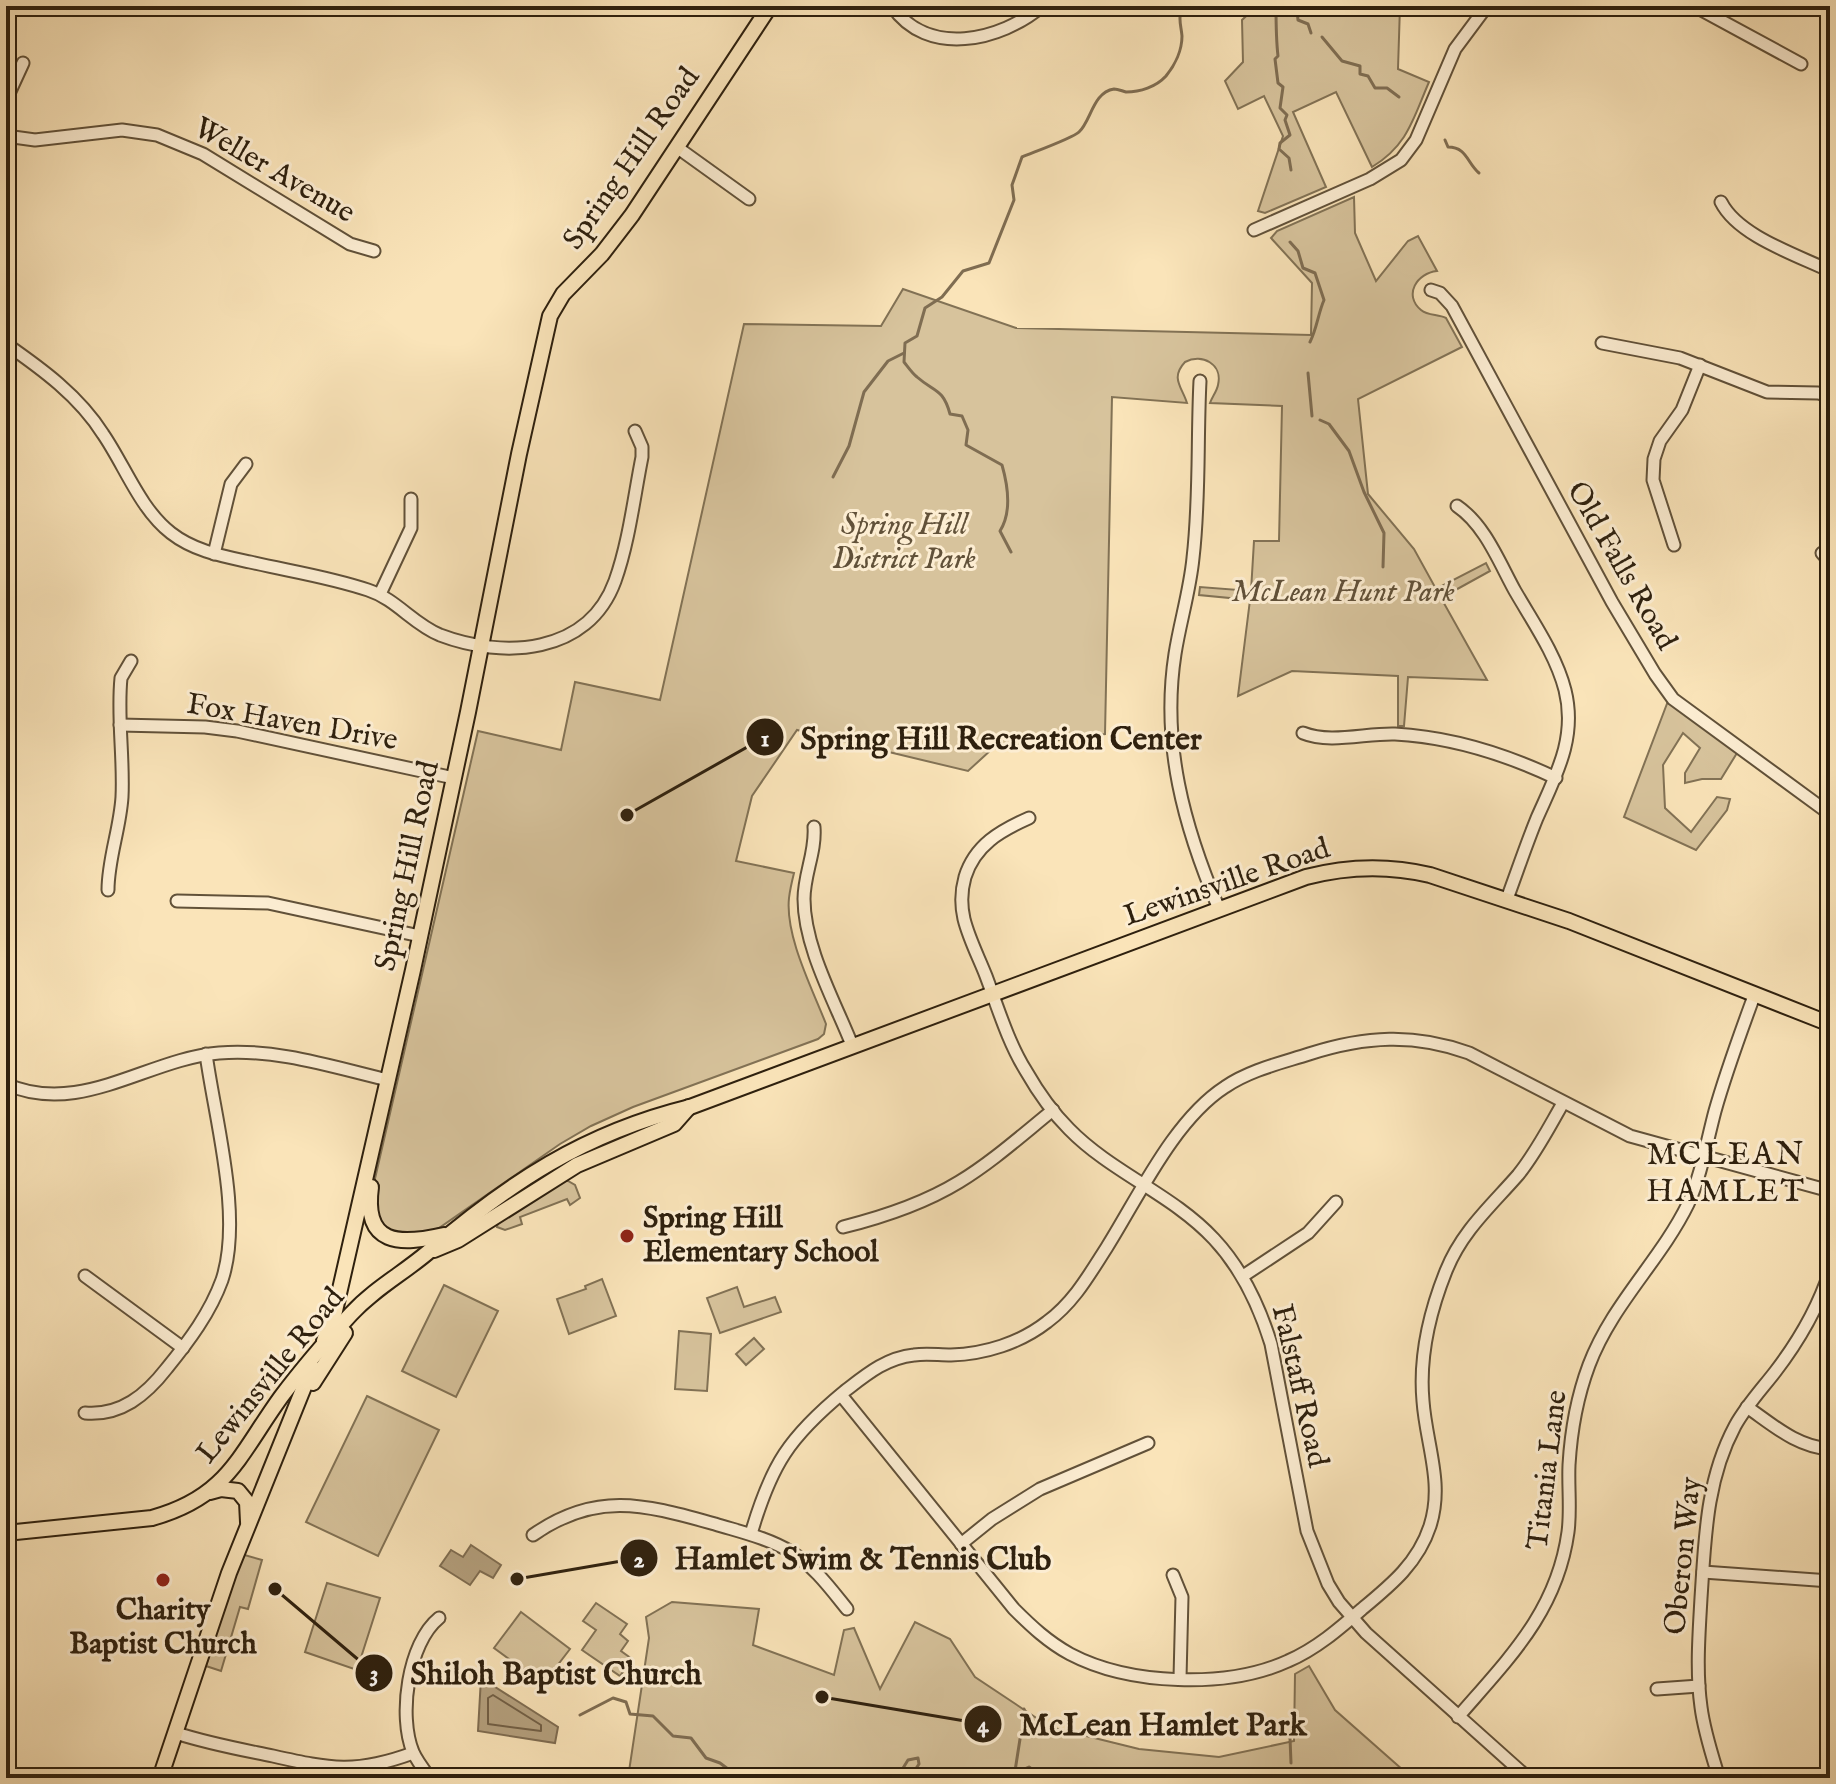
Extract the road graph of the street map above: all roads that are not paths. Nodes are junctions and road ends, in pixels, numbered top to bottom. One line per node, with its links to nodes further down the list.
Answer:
1 (770, 6): 10 (main road, Spring Hill Road)
2 (892, 6): 3 (street)
3 (1042, 6)
4 (1487, 6): 13 (street)
5 (1694, 6): 7 (street)
6 (23, 63): 8 (street)
7 (1801, 64)
8 (6, 100)
9 (6, 136): 14 (street, Weller Avenue)
10 (678, 148): 11 (street); 29 (main road, Spring Hill Road)
11 (749, 199)
12 (1721, 202): 15 (street)
13 (1254, 230)
14 (374, 251)
15 (1830, 271)
16 (1431, 290): 35 (street, Old Falls Road)
17 (1602, 343): 19 (street)
18 (6, 344): 27 (street)
19 (1700, 365): 21 (street); 26 (street)
20 (1200, 381): 41 (street)
21 (1830, 396)
22 (635, 431): 29 (street)
23 (246, 464): 27 (street)
24 (411, 499): 28 (street)
25 (1457, 506): 34 (street)
26 (1674, 545)
27 (214, 554): 28 (street)
28 (380, 594): 29 (street)
29 (480, 644): 33 (main road, Spring Hill Road)
30 (131, 661): 31 (street)
31 (120, 725): 33 (street, Fox Haven Drive); 38 (street)
32 (1303, 733): 34 (street)
33 (454, 778): 42 (main road, Spring Hill Road)
34 (1556, 778): 39 (street)
35 (1830, 814)
36 (1029, 818): 43 (street, Falstaff Road)
37 (814, 827): 46 (street)
38 (108, 890)
39 (1507, 899): 41 (main road, Lewinsville Road); 44 (main road, Lewinsville Road)
40 (177, 901): 42 (street)
41 (1219, 909): 43 (main road, Lewinsville Road)
42 (420, 936): 48 (main road, Spring Hill Road)
43 (992, 993): 46 (main road, Lewinsville Road); 52 (street, Falstaff Road)
44 (1754, 996): 45 (main road, Lewinsville Road); 55 (street, Titania Lane)
45 (1830, 1024)
46 (852, 1045): 51 (main road, Lewinsville Road)
47 (206, 1054): 48 (street); 49 (street); 69 (street)
48 (388, 1080): 54 (main road, Spring Hill Road)
49 (6, 1084)
50 (1563, 1103): 55 (street); 57 (street); 88 (street)
51 (690, 1107): 53 (main road, Lewinsville Road); 56 (main road, Lewinsville Road)
52 (1053, 1110): 57 (street, Falstaff Road); 62 (street)
53 (583, 1145): 56 (main road); 59 (main road, Lewinsville Road)
54 (370, 1153): 63 (main road); 70 (main road, Spring Hill Road)
55 (1702, 1157): 58 (street); 92 (street, Titania Lane)
56 (577, 1165): 61 (main road, Lewinsville Road)
57 (1146, 1185): 67 (street, Falstaff Road); 71 (street)
58 (1830, 1191)
59 (497, 1197): 61 (main road); 63 (main road, Lewinsville Road)
60 (1336, 1202): 67 (street)
61 (488, 1222): 64 (main road, Lewinsville Road)
62 (843, 1227)
63 (445, 1235): 64 (main road, Lewinsville Road)
64 (426, 1254): 68 (main road, Lewinsville Road)
65 (1830, 1271): 72 (street, Oberon Way)
66 (85, 1276): 69 (street)
67 (1243, 1276): 88 (street, Falstaff Road)
68 (373, 1292): 70 (main road, Lewinsville Road); 74 (main road)
69 (183, 1348): 73 (street)
70 (320, 1352): 74 (main road, Spring Hill Road); 77 (main road, Lewinsville Road)
71 (841, 1395): 80 (street); 82 (street)
72 (1747, 1407): 76 (street); 83 (street, Oberon Way)
73 (85, 1413)
74 (286, 1433): 79 (main road, Spring Hill Road)
75 (1148, 1443): 82 (street)
76 (1830, 1449)
77 (210, 1492): 78 (main road, Lewinsville Road); 79 (main road)
78 (6, 1533)
79 (245, 1534): 93 (main road, Spring Hill Road)
80 (751, 1534): 81 (street); 86 (street)
81 (533, 1535)
82 (961, 1544): 89 (street)
83 (1703, 1572): 85 (street); 90 (street, Oberon Way)
84 (1173, 1575): 89 (street)
85 (1830, 1581)
86 (847, 1609)
87 (439, 1618): 94 (street)
88 (1352, 1618): 89 (street); 92 (street, Falstaff Road)
89 (1180, 1678)
90 (1699, 1686): 91 (street); 98 (street, Oberon Way)
91 (1657, 1689)
92 (1458, 1717): 97 (street, Falstaff Road)
93 (176, 1733): 94 (street); 95 (main road, Spring Hill Road)
94 (413, 1753): 96 (street)
95 (160, 1778)
96 (430, 1778)
97 (1528, 1778)
98 (1719, 1778)

